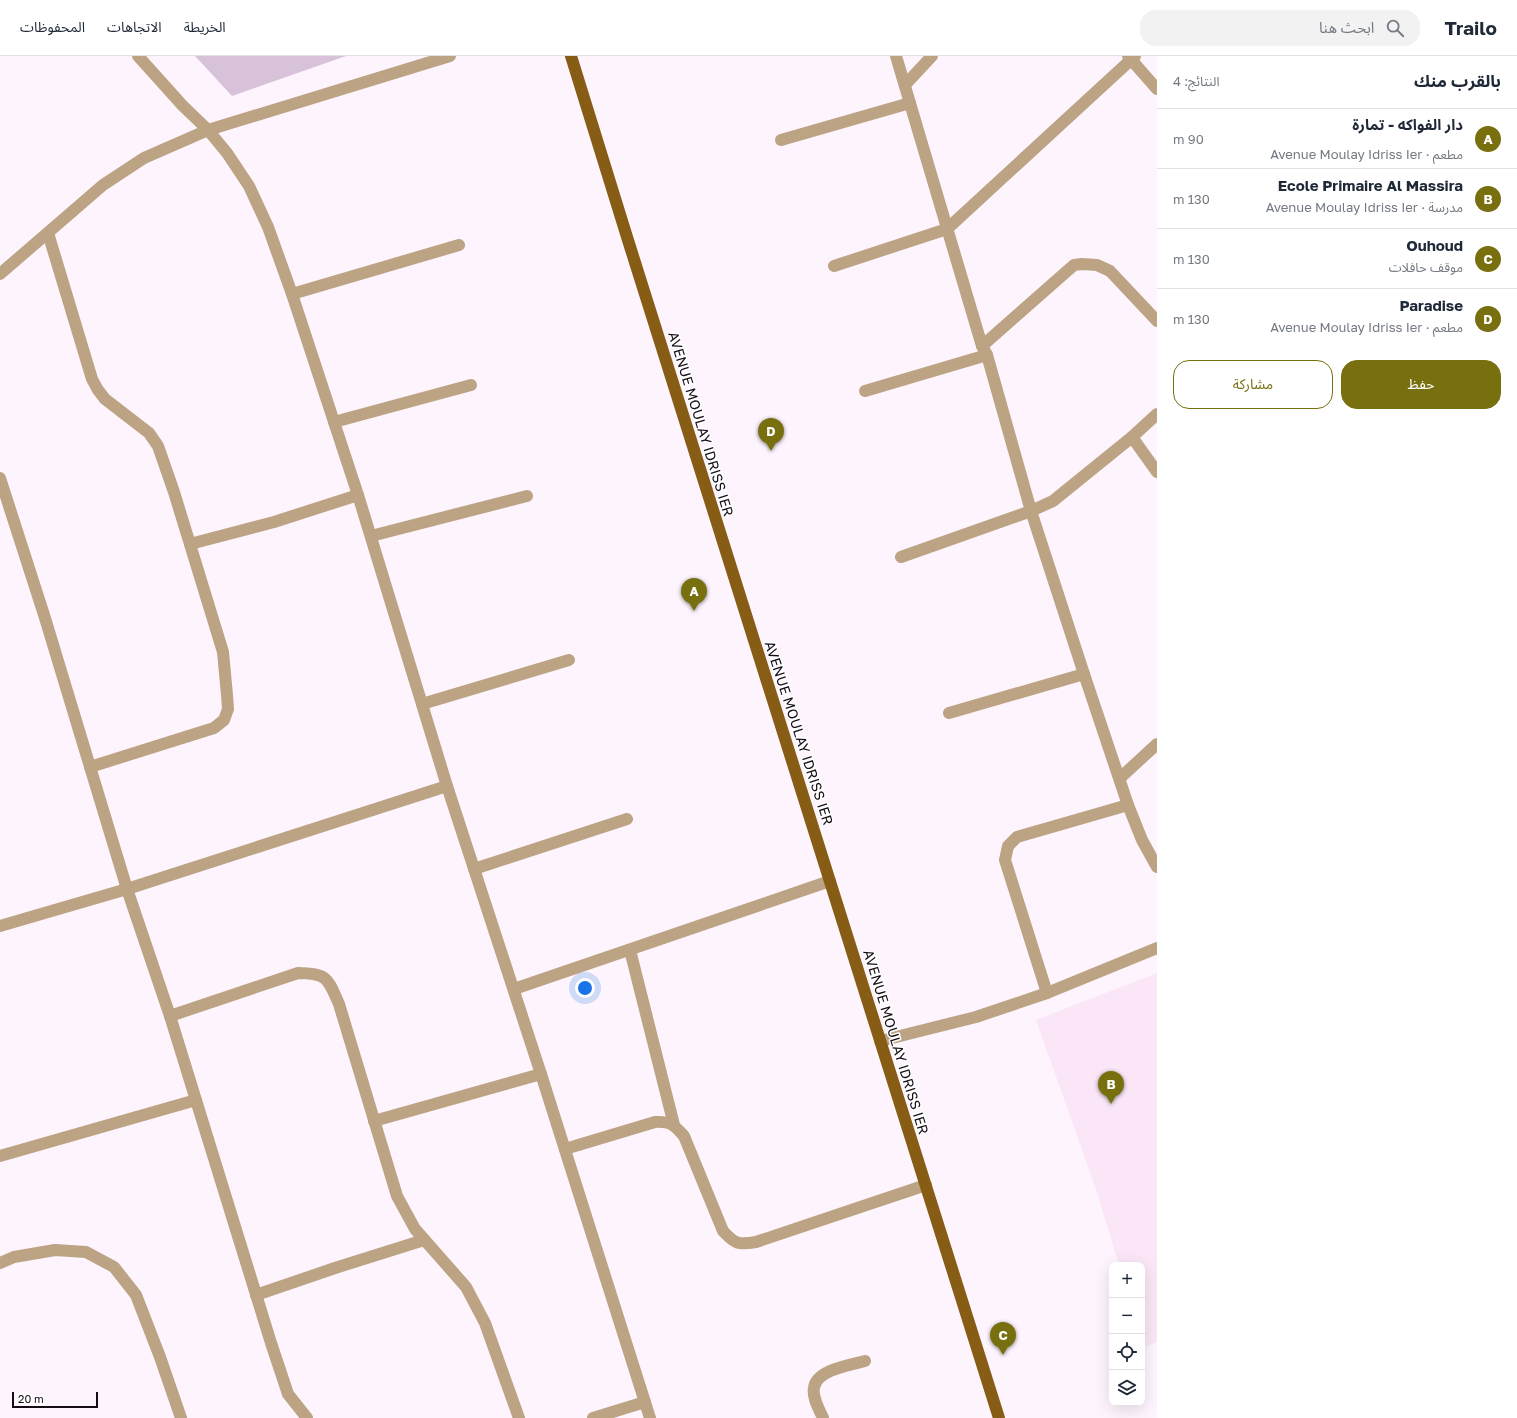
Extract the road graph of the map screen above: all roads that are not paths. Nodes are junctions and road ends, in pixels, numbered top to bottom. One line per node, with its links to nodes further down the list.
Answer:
1 (138, 56): 10 (street)
2 (450, 56): 10 (street)
3 (571, 56): 45 (main road, AVENUE MOULAY IDRISS IER)
4 (896, 56): 7 (street)
5 (932, 56): 7 (street)
6 (1132, 57): 8 (street); 12 (street)
7 (905, 85): 9 (street)
8 (1157, 89)
9 (910, 103): 11 (street); 12 (street)
10 (208, 130): 13 (street); 17 (street)
11 (782, 140)
12 (947, 229): 15 (street); 19 (street)
13 (48, 233): 16 (street); 31 (street)
14 (459, 245): 17 (street)
15 (834, 266)
16 (0, 274)
17 (292, 294): 23 (street)
18 (1157, 321): 19 (street)
19 (984, 350): 21 (street); 29 (street)
20 (471, 385): 23 (street)
21 (866, 391)
22 (1157, 414): 24 (street)
23 (334, 422): 27 (street)
24 (1132, 437): 25 (street); 29 (street)
25 (1157, 472)
26 (0, 478): 38 (street)
27 (358, 495): 30 (street); 31 (street)
28 (527, 496): 30 (street)
29 (1032, 511): 32 (street); 34 (street)
30 (371, 536): 35 (street)
31 (190, 544): 38 (street)
32 (901, 557)
33 (569, 660): 35 (street)
34 (1084, 674): 36 (street); 39 (street)
35 (422, 704): 40 (street)
36 (949, 713)
37 (1157, 744): 39 (street)
38 (90, 767): 46 (street)
39 (1120, 778): 41 (street)
40 (447, 786): 44 (street); 46 (street)
41 (1128, 805): 43 (street); 51 (street)
42 (627, 819): 44 (street)
43 (1157, 867)
44 (474, 869): 50 (street)
45 (830, 881): 49 (street); 53 (main road, AVENUE MOULAY IDRISS IER)
46 (128, 889): 47 (street); 52 (street)
47 (0, 926)
48 (1157, 949): 51 (street)
49 (630, 950): 50 (street); 57 (street)
50 (514, 989): 54 (street)
51 (1047, 993): 53 (street)
52 (170, 1016): 55 (street); 56 (street)
53 (880, 1042): 60 (main road, AVENUE MOULAY IDRISS IER)
54 (542, 1074): 56 (street); 58 (street)
55 (196, 1100): 59 (street); 63 (street)
56 (374, 1121): 61 (street)
57 (674, 1125): 58 (street); 60 (street)
58 (565, 1149): 65 (street)
59 (0, 1156)
60 (926, 1185): 72 (main road, AVENUE MOULAY IDRISS IER)
61 (424, 1240): 63 (street); 68 (street)
62 (0, 1263): 66 (street)
63 (256, 1295): 67 (street)
64 (865, 1360): 71 (street)
65 (645, 1402): 69 (street); 70 (street)
66 (181, 1418)
67 (307, 1418)
68 (519, 1418)
69 (593, 1418)
70 (650, 1418)
71 (823, 1418)
72 (999, 1418)

